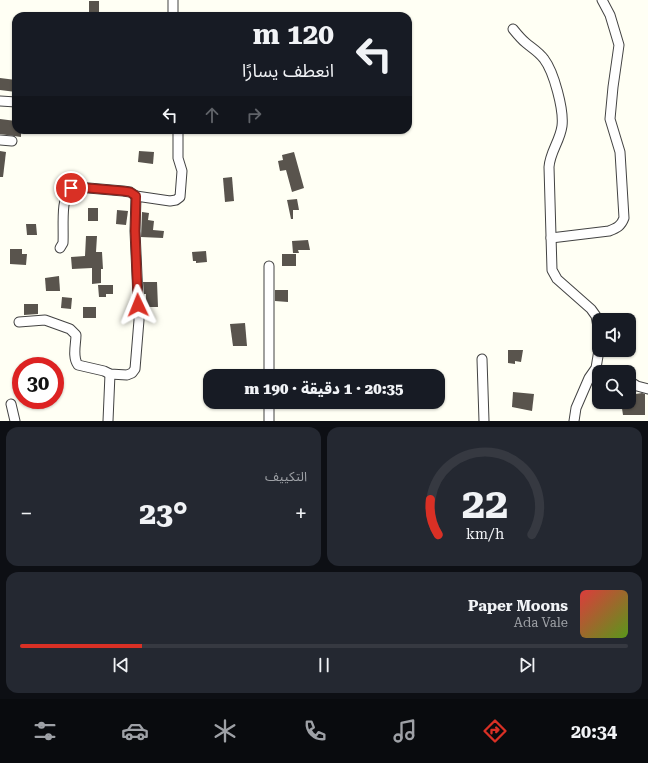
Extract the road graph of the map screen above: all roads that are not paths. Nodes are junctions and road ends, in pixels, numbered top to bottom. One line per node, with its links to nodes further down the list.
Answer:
1 (173, 0): 3 (street)
2 (602, 0): 11 (street)
3 (172, 12)
4 (513, 29): 11 (street)
5 (0, 101): 6 (street)
6 (12, 102)
7 (178, 134): 10 (street)
8 (0, 140): 9 (street)
9 (12, 141)
10 (136, 196): 12 (street); 18 (street)
11 (551, 238): 14 (street)
12 (60, 248)
13 (269, 266): 17 (street)
14 (594, 313)
15 (20, 322): 18 (street)
16 (482, 359): 27 (street)
17 (269, 369)
18 (110, 374): 25 (street)
19 (592, 376): 28 (street)
20 (636, 386): 21 (street)
21 (648, 389)
22 (11, 404): 24 (street)
23 (269, 409): 26 (street)
24 (15, 421)
25 (108, 421)
26 (269, 421)
27 (484, 421)
28 (574, 421)

